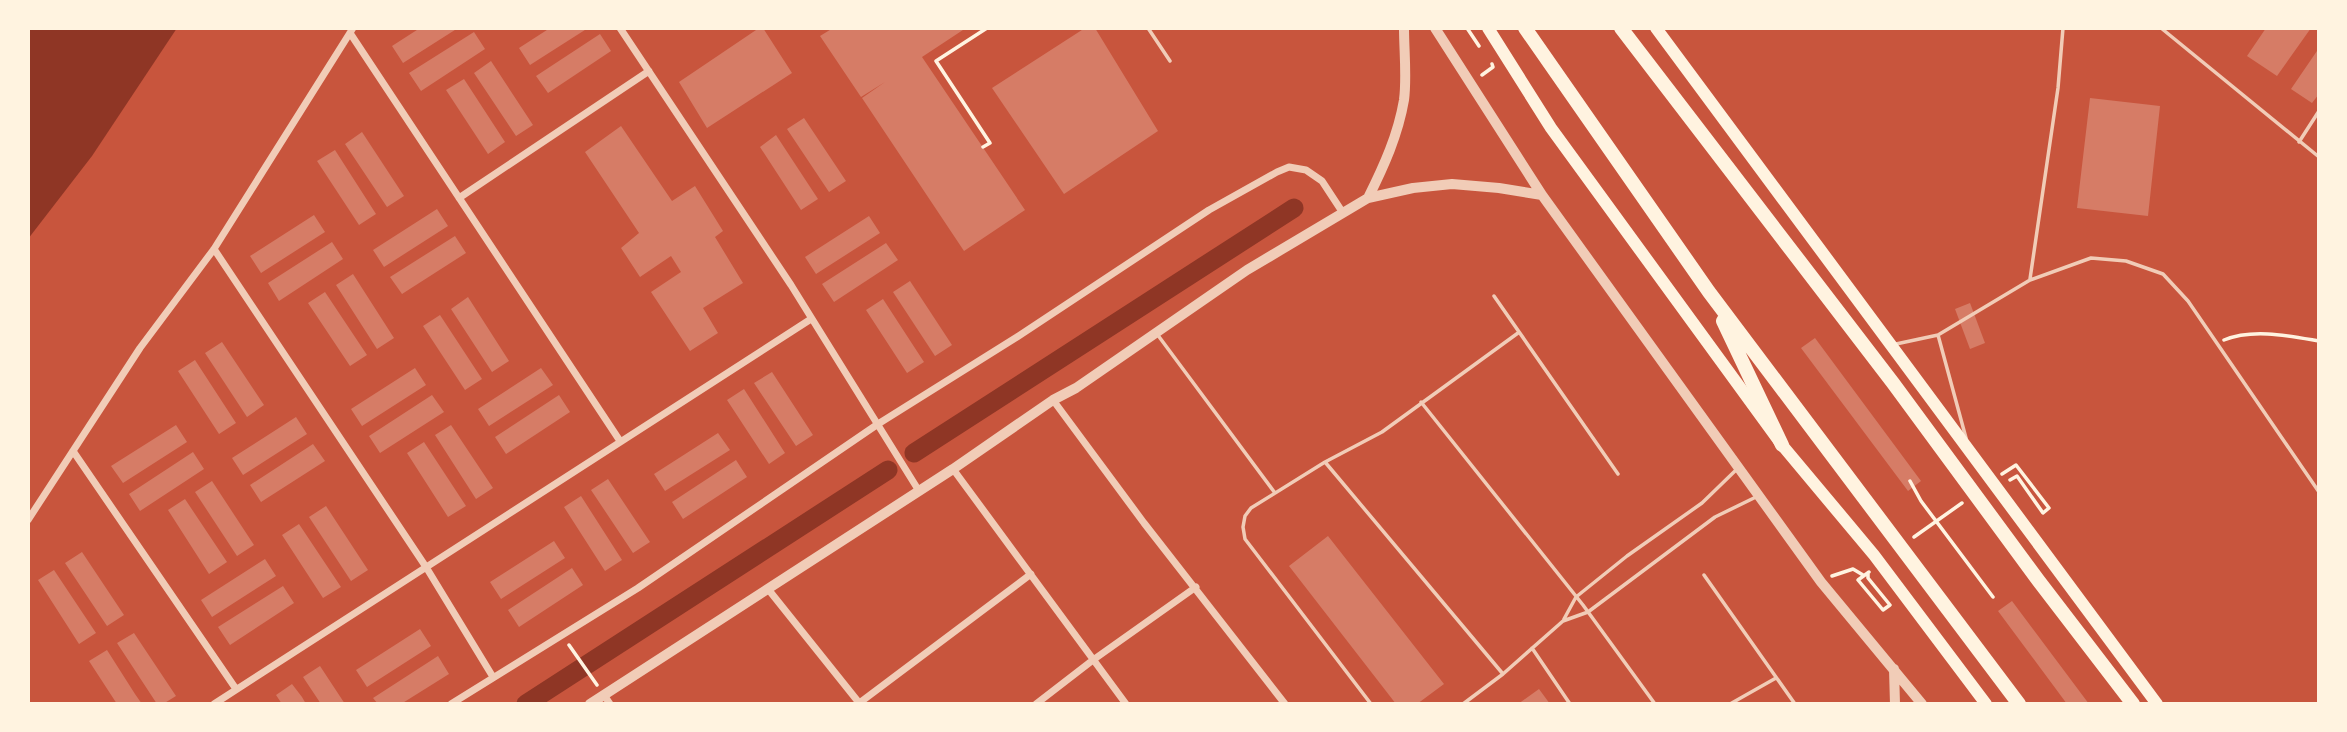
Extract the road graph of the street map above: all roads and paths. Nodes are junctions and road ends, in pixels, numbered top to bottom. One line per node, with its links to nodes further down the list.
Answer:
1 (620, 28): 14 (street)
2 (987, 28): 17 (path)
3 (1148, 28): 13 (lane)
4 (1404, 28): 21 (street)
5 (1435, 28): 19 (street)
6 (1488, 28): 38 (highway)
7 (1525, 28): 25 (highway)
8 (1621, 28): 95 (highway)
9 (1656, 28): 33 (highway)
10 (2063, 28): 24 (lane)
11 (2161, 28): 16 (lane)
12 (352, 31): 20 (street); 23 (street)
13 (1170, 61)
14 (649, 71): 20 (street); 27 (street)
15 (2319, 111): 16 (lane)
16 (2299, 142): 18 (lane)
17 (983, 147)
18 (2319, 157)
19 (1542, 195): 21 (street); 42 (street)
20 (459, 198): 37 (street)
21 (1368, 198): 22 (street)
22 (1343, 213): 28 (street); 36 (street)
23 (214, 249): 39 (street); 56 (street)
24 (2030, 280): 30 (lane); 32 (lane)
25 (1709, 292): 38 (highway); 94 (highway)
26 (1494, 296): 29 (lane)
27 (811, 319): 36 (street); 37 (street)
28 (1156, 333): 34 (street); 49 (lane)
29 (1518, 333): 35 (lane); 44 (lane)
30 (1938, 335): 33 (lane); 40 (lane)
31 (2319, 341): 32 (path)
32 (2217, 342): 48 (lane)
33 (1892, 345): 40 (highway)
34 (1053, 400): 43 (street); 62 (street)
35 (1421, 402): 41 (lane); 64 (lane)
36 (878, 424): 47 (street); 73 (street)
37 (620, 441): 56 (street)
38 (1782, 445): 55 (highway)
39 (73, 450): 52 (street); 76 (street)
40 (1970, 452): 46 (highway)
41 (1325, 462): 49 (lane); 72 (lane)
42 (1739, 467): 50 (street); 64 (lane)
43 (953, 469): 47 (street); 58 (street)
44 (1618, 474)
45 (1910, 481): 53 (path)
46 (1994, 484): 46 (path); 96 (highway)
47 (919, 491): 63 (street)
48 (2319, 492)
49 (1275, 493): 85 (lane)
50 (1760, 495): 61 (street); 66 (lane)
51 (1970, 497): 53 (path)
52 (28, 520)
53 (1936, 521): 54 (path); 65 (path)
54 (1914, 538)
55 (1874, 555): 60 (path); 93 (highway)
56 (426, 567): 73 (street); 76 (street)
57 (1869, 572): 60 (path)
58 (1031, 574): 70 (street); 81 (street)
59 (1704, 575): 74 (lane)
60 (1868, 578): 61 (path)
61 (1821, 582): 71 (street)
62 (1196, 587): 70 (street); 84 (street)
63 (768, 589): 77 (street); 81 (street)
64 (1576, 597): 66 (lane); 67 (lane)
65 (1993, 597)
66 (1588, 612): 67 (lane); 88 (lane)
67 (1563, 621): 68 (lane)
68 (1532, 648): 72 (lane); 87 (lane)
69 (575, 654): 75 (path)
70 (1093, 660): 82 (street); 83 (street)
71 (1894, 668): 91 (street); 92 (street)
72 (1503, 674): 86 (lane)
73 (493, 677): 79 (street)
74 (1776, 678): 89 (lane); 90 (lane)
75 (593, 680)
76 (236, 690): 78 (street)
77 (607, 699): 80 (street)
78 (214, 704)
79 (451, 704)
80 (590, 704)
81 (859, 704)
82 (1036, 704)
83 (1126, 704)
84 (1285, 704)
85 (1371, 704)
86 (1463, 704)
87 (1570, 704)
88 (1655, 704)
89 (1730, 704)
90 (1795, 704)
91 (1895, 704)
92 (1922, 704)
93 (1986, 704)
94 (2020, 704)
95 (2133, 704)
96 (2157, 704)

